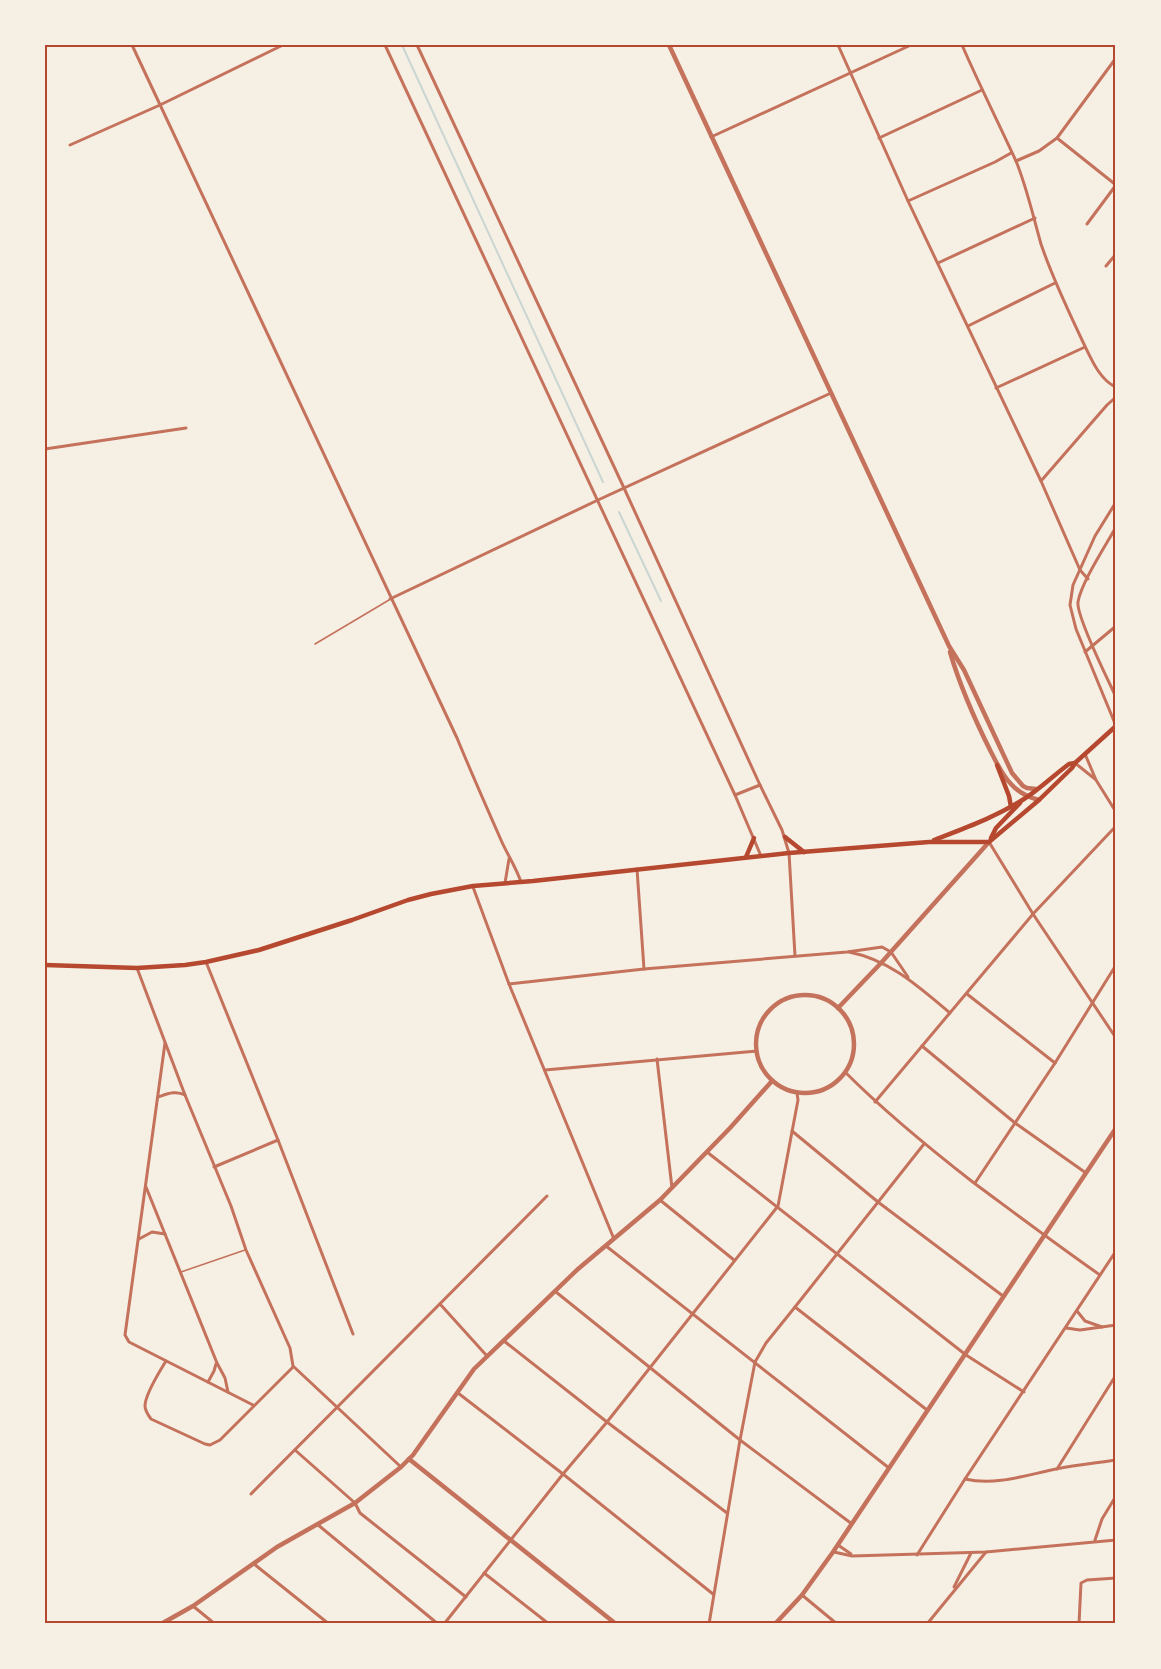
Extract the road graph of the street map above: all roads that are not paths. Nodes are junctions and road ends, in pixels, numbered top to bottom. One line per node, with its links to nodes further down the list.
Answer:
1 (132, 45): 12 (street)
2 (283, 45): 12 (street)
3 (385, 45): 37 (street)
4 (417, 45): 36 (street)
5 (669, 45): 13 (street)
6 (838, 45): 10 (street)
7 (911, 45): 10 (street)
8 (962, 45): 11 (street)
9 (1116, 58): 15 (street)
10 (850, 74): 13 (street); 14 (street)
11 (982, 90): 14 (street); 17 (street)
12 (160, 105): 16 (street); 42 (street)
13 (711, 137): 31 (street)
14 (879, 138): 20 (street)
15 (1057, 138): 18 (street); 19 (street)
16 (70, 145)
17 (1011, 153): 18 (street); 20 (street)
18 (1016, 161): 21 (street)
19 (1116, 185): 22 (street)
20 (909, 201): 24 (street)
21 (1035, 218): 24 (street); 26 (street)
22 (1087, 224)
23 (1116, 254): 25 (street)
24 (938, 262): 27 (street)
25 (1106, 266)
26 (1055, 283): 27 (street); 28 (street)
27 (968, 326): 30 (street)
28 (1085, 347): 29 (street); 30 (street)
29 (1116, 387)
30 (996, 388): 35 (street)
31 (831, 393): 36 (street); 45 (street)
32 (1116, 397): 35 (street)
33 (186, 428): 34 (street)
34 (45, 449)
35 (1041, 481): 40 (street)
36 (624, 488): 37 (street); 54 (street)
37 (598, 500): 42 (street); 56 (street)
38 (1116, 502): 40 (street)
39 (1116, 527): 41 (street)
40 (1080, 570): 41 (street); 47 (street)
41 (1088, 579): 46 (street)
42 (390, 599): 44 (lane); 70 (street)
43 (1116, 626): 46 (street)
44 (315, 644)
45 (949, 646): 52 (street); 55 (street)
46 (1093, 646): 47 (street); 48 (street)
47 (1085, 652): 49 (street)
48 (1116, 697)
49 (1116, 726): 50 (main road)
50 (1085, 754): 51 (main road); 53 (street)
51 (1075, 762): 53 (street); 55 (main road); 58 (main road)
52 (998, 765): 57 (street); 59 (main road)
53 (1096, 780): 60 (street)
54 (760, 785): 56 (street); 62 (street)
55 (1036, 789): 57 (main road)
56 (735, 795): 63 (street)
57 (1027, 797): 58 (street); 59 (main road)
58 (1039, 800): 65 (main road)
59 (1011, 809): 64 (main road); 65 (main road)
60 (1116, 812)
61 (1116, 826): 75 (street)
62 (785, 837): 66 (main road); 67 (street)
63 (754, 838): 68 (street); 69 (main road)
64 (929, 842): 65 (main road); 66 (main road)
65 (989, 842): 75 (street); 77 (street)
66 (804, 852): 67 (main road)
67 (789, 853): 68 (main road); 78 (street)
68 (761, 856): 69 (main road)
69 (747, 857): 71 (main road)
70 (509, 858): 72 (street); 73 (street)
71 (637, 870): 72 (main road); 84 (street)
72 (521, 882): 73 (main road)
73 (505, 883): 74 (main road)
74 (473, 886): 79 (main road); 86 (street)
75 (1033, 914): 87 (street); 88 (street)
76 (847, 952): 77 (street); 78 (street); 80 (street)
77 (891, 952): 80 (street); 85 (street)
78 (795, 956): 84 (street)
79 (206, 963): 83 (main road); 107 (street)
80 (881, 963): 85 (street); 89 (street)
81 (45, 964): 83 (main road)
82 (1116, 965): 88 (street)
83 (137, 968): 92 (street)
84 (644, 969): 86 (street)
85 (908, 977): 90 (street)
86 (509, 984): 97 (street)
87 (967, 994): 90 (street); 96 (street)
88 (1092, 1003): 91 (street); 96 (street)
89 (838, 1008): 94 (street); 98 (street)
90 (950, 1013): 93 (street)
91 (1116, 1038)
92 (165, 1040): 101 (street); 102 (street)
93 (922, 1046): 103 (street); 104 (street)
94 (756, 1051): 95 (street); 99 (street)
95 (657, 1059): 97 (street); 114 (street)
96 (1055, 1063): 104 (street)
97 (544, 1070): 121 (street)
98 (845, 1072): 100 (street); 103 (street)
99 (772, 1081): 100 (street); 109 (street)
100 (797, 1093): 106 (street)
101 (185, 1095): 102 (street); 110 (street)
102 (158, 1097): 113 (street)
103 (875, 1102): 108 (street)
104 (1015, 1123): 111 (street); 112 (street)
105 (1116, 1128): 111 (street)
106 (792, 1130): 117 (street); 118 (street)
107 (278, 1140): 110 (street); 139 (street)
108 (924, 1144): 112 (street); 117 (street)
109 (707, 1152): 114 (street); 118 (street)
110 (214, 1167): 124 (street)
111 (1086, 1173): 120 (street)
112 (975, 1183): 120 (street)
113 (146, 1185): 119 (street); 122 (street)
114 (672, 1188): 116 (street)
115 (547, 1196): 132 (street)
116 (660, 1200): 121 (street); 127 (street)
117 (878, 1202): 126 (street); 131 (street)
118 (778, 1206): 126 (street); 127 (street)
119 (165, 1234): 122 (street); 128 (street)
120 (1044, 1236): 129 (street); 131 (street)
121 (614, 1239): 123 (street)
122 (139, 1240): 143 (street)
123 (606, 1245): 130 (street); 135 (street)
124 (246, 1250): 128 (lane); 146 (street)
125 (1116, 1251): 129 (street)
126 (837, 1254): 133 (street); 141 (street)
127 (735, 1260): 135 (street)
128 (181, 1273): 145 (street)
129 (1100, 1275): 134 (street)
130 (555, 1291): 140 (street); 147 (street)
131 (1003, 1296): 141 (street)
132 (440, 1304): 142 (street); 154 (street)
133 (795, 1306): 144 (street); 155 (street)
134 (1077, 1311): 137 (street); 138 (street)
135 (692, 1314): 144 (street); 147 (street)
136 (1116, 1325): 137 (street)
137 (1104, 1327): 138 (street)
138 (1066, 1328): 152 (street)
139 (353, 1334)
140 (504, 1341): 142 (street); 156 (street)
141 (966, 1355): 152 (street); 155 (street)
142 (487, 1356): 151 (street)
143 (166, 1361): 149 (street); 153 (street)
144 (755, 1362): 157 (street); 162 (street)
145 (217, 1363): 149 (street); 150 (street)
146 (293, 1366): 153 (street); 154 (street)
147 (650, 1369): 156 (street); 157 (street)
148 (1116, 1375): 163 (street)
149 (208, 1382): 150 (street)
150 (228, 1392): 153 (street)
151 (457, 1392): 159 (street); 164 (street)
152 (1024, 1392): 165 (street)
153 (253, 1405)
154 (335, 1407): 158 (street); 161 (street)
155 (928, 1411): 162 (street)
156 (607, 1422): 164 (street); 169 (street)
157 (740, 1440): 169 (street); 171 (street)
158 (295, 1450): 166 (street); 168 (street)
159 (409, 1459): 161 (street); 172 (street)
160 (1116, 1460): 163 (street)
161 (401, 1467): 168 (street)
162 (889, 1468): 171 (street)
163 (1057, 1469): 165 (street)
164 (563, 1474): 172 (street); 184 (street)
165 (965, 1479): 179 (street)
166 (251, 1494)
167 (1116, 1496): 173 (street)
168 (355, 1503): 170 (street); 187 (street)
169 (727, 1513): 184 (street)
170 (317, 1524): 181 (street); 192 (street)
171 (852, 1524): 175 (street)
172 (511, 1540): 182 (street); 195 (street)
173 (1095, 1540): 174 (street); 178 (street)
174 (1116, 1540)
175 (838, 1545): 176 (street); 180 (street)
176 (834, 1552): 180 (street); 186 (street)
177 (971, 1552): 178 (street); 179 (street); 185 (street)
178 (986, 1552): 185 (street)
179 (917, 1554): 180 (street)
180 (852, 1556)
181 (253, 1563): 188 (street); 191 (street)
182 (484, 1574): 187 (street); 194 (street)
183 (1116, 1578): 200 (street)
184 (713, 1594): 196 (street)
185 (950, 1594): 199 (street)
186 (802, 1595): 197 (street); 198 (street)
187 (466, 1597): 193 (street)
188 (193, 1606): 189 (street); 190 (street)
189 (161, 1624)
190 (215, 1624)
191 (329, 1624)
192 (438, 1624)
193 (444, 1624)
194 (549, 1624)
195 (616, 1624)
196 (709, 1624)
197 (775, 1624)
198 (837, 1624)
199 (927, 1624)
200 (1079, 1624)

